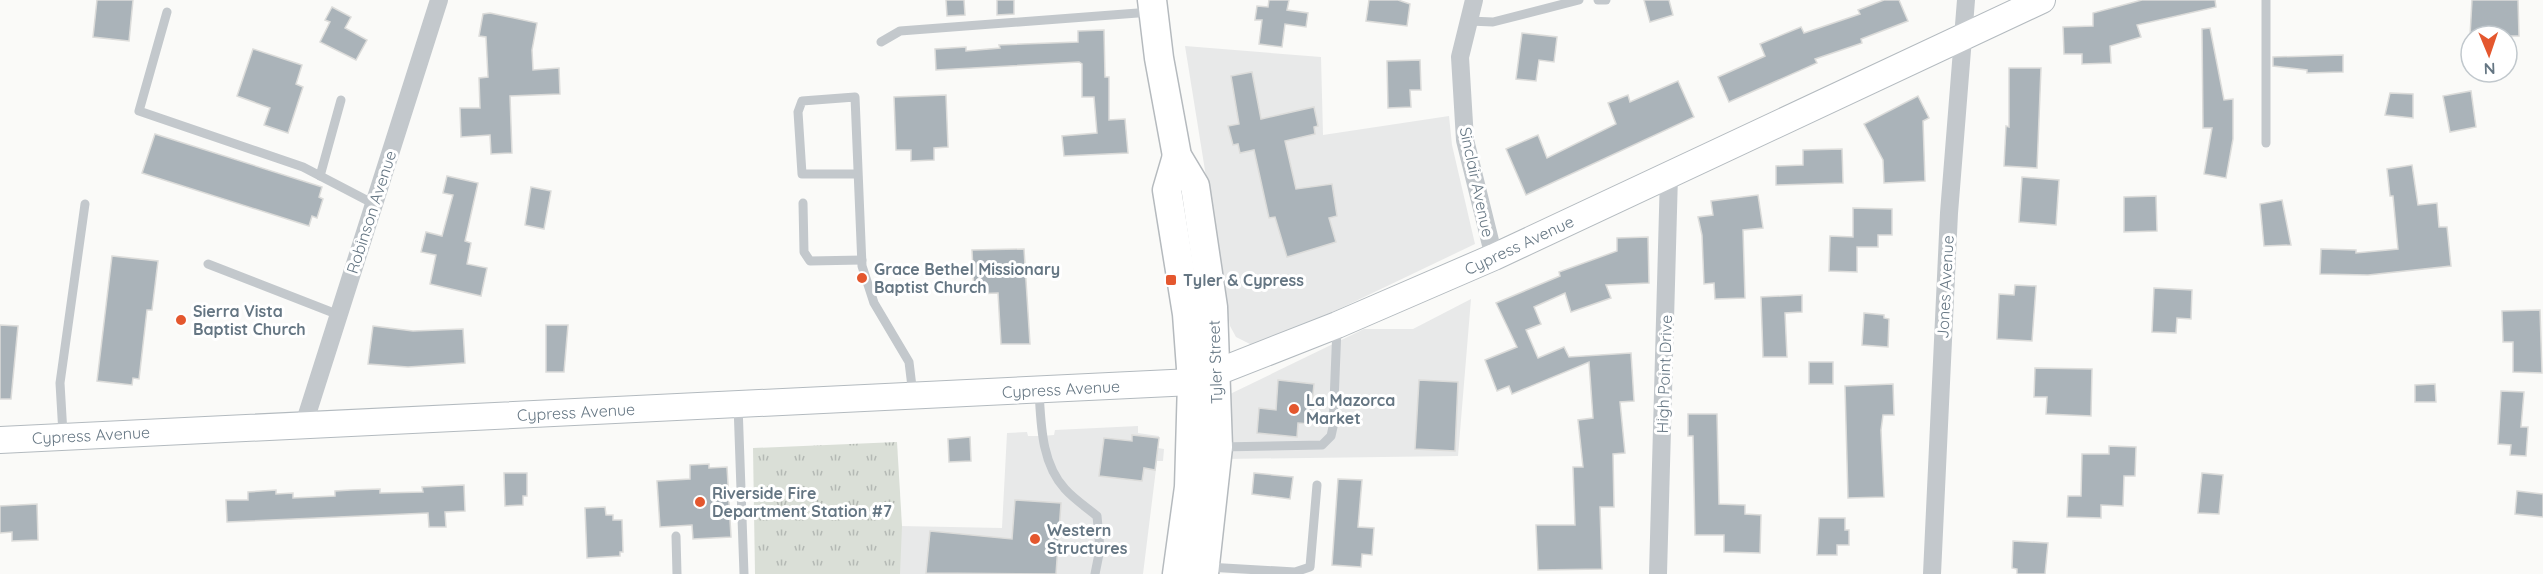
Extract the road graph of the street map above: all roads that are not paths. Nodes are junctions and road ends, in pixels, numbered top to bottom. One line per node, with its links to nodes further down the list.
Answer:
1 (439, 0): 21 (street, Robinson Avenue)
2 (1474, 0): 11 (street, Sinclair Avenue)
3 (1579, 0): 11 (lane)
4 (1598, 0): 5 (lane)
5 (1606, 0)
6 (1966, 0): 12 (street, Jones Avenue)
7 (2042, 0): 12 (street, Cypress Avenue)
8 (2266, 0): 15 (lane)
9 (1152, 6): 13 (lane); 27 (main road, Tyler Street)
10 (167, 12): 18 (lane)
11 (1469, 21): 22 (street, Sinclair Avenue)
12 (1964, 35): 17 (street, Cypress Avenue); 43 (street, Jones Avenue)
13 (881, 42)
14 (341, 100): 18 (lane)
15 (2266, 143)
16 (858, 174): 16 (lane); 23 (lane)
17 (1669, 175): 22 (street, Cypress Avenue); 42 (street, High Point Drive)
18 (320, 176): 21 (lane)
19 (803, 203): 23 (lane)
20 (85, 204): 32 (lane)
21 (374, 204): 25 (street, Robinson Avenue)
22 (1494, 257): 26 (street, Cypress Avenue)
23 (862, 260): 29 (lane)
24 (208, 264): 25 (lane)
25 (339, 315): 31 (street, Robinson Avenue)
26 (1337, 326): 27 (street, Cypress Avenue); 34 (lane)
27 (1204, 377): 28 (street, Cypress Avenue); 34 (main road, Tyler Street); 41 (main road, Tyler Street)
28 (1039, 391): 29 (street, Cypress Avenue); 40 (lane)
29 (913, 398): 30 (street, Cypress Avenue)
30 (738, 405): 31 (street, Cypress Avenue); 39 (lane)
31 (304, 424): 32 (street, Cypress Avenue)
32 (63, 437): 33 (street, Cypress Avenue)
33 (0, 440)
34 (1218, 447): 37 (main road, Tyler Street)
35 (1317, 485): 37 (lane)
36 (676, 536): 38 (lane)
37 (1205, 570)
38 (677, 574)
39 (744, 574)
40 (1095, 574)
41 (1177, 574)
42 (1658, 574)
43 (1932, 574)

